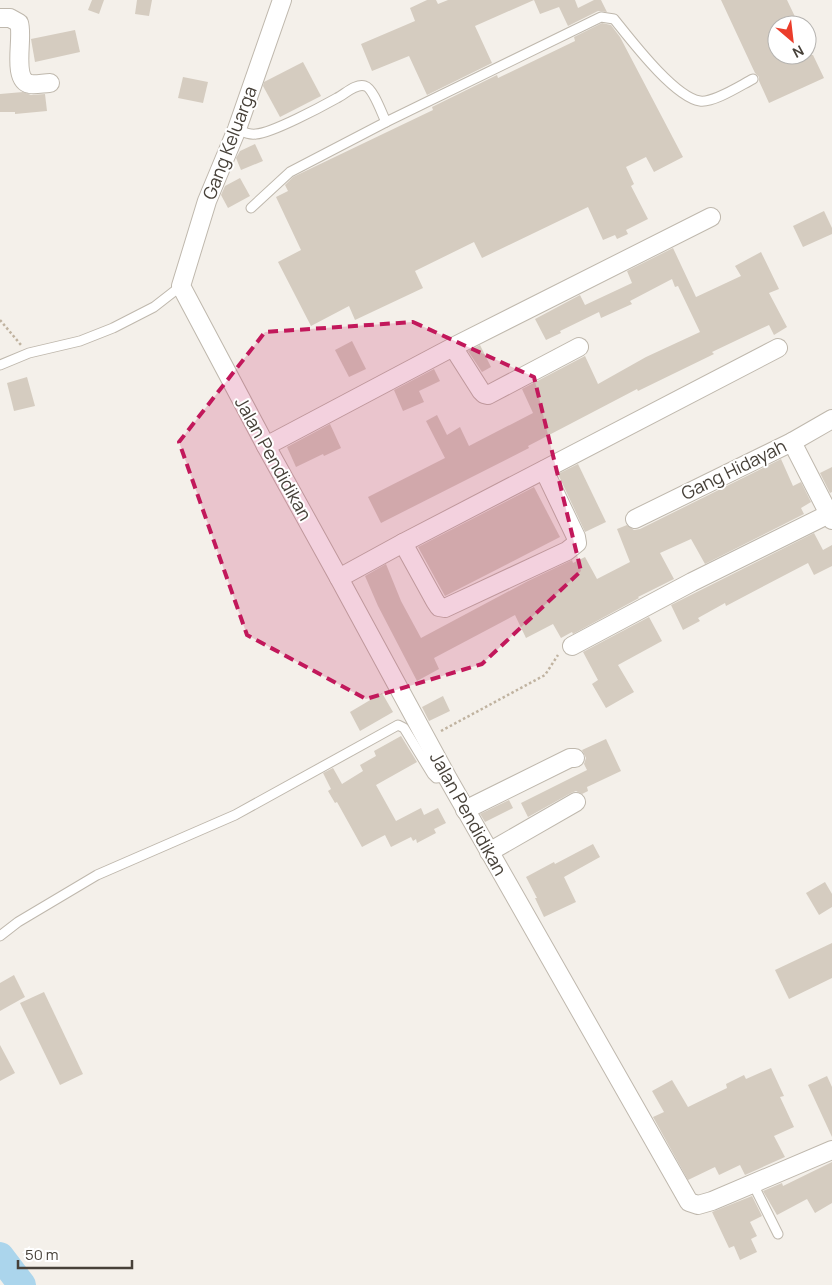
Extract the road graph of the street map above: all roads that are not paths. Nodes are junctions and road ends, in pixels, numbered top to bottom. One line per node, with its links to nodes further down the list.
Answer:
1 (282, 0): 6 (street, Gang Keluarga)
2 (0, 18): 4 (street)
3 (753, 79): 5 (lane)
4 (50, 83)
5 (386, 122): 6 (lane); 7 (lane)
6 (237, 129): 9 (street, Gang Keluarga)
7 (251, 208)
8 (711, 217): 10 (street)
9 (181, 286): 13 (lane); 16 (street, Jalan Pendidikan)
10 (453, 347): 11 (street); 16 (street)
11 (579, 347)
12 (778, 348): 17 (street)
13 (0, 365)
14 (832, 420): 15 (street, Gang Hidayah)
15 (792, 442): 18 (street); 19 (street, Gang Hidayah)
16 (266, 446): 21 (street, Jalan Pendidikan)
17 (544, 470): 20 (street); 20 (street)
18 (830, 517): 22 (street)
19 (635, 519)
20 (403, 543): 21 (street)
21 (339, 578): 24 (street, Jalan Pendidikan)
22 (572, 646)
23 (574, 758): 26 (street)
24 (447, 777): 26 (street, Jalan Pendidikan); 28 (lane)
25 (576, 802): 27 (street)
26 (465, 810): 27 (street, Jalan Pendidikan)
27 (489, 852): 30 (street, Jalan Pendidikan)
28 (0, 936)
29 (832, 1150): 30 (street, Jalan Pendidikan)
30 (753, 1184): 31 (lane)
31 (778, 1234)

